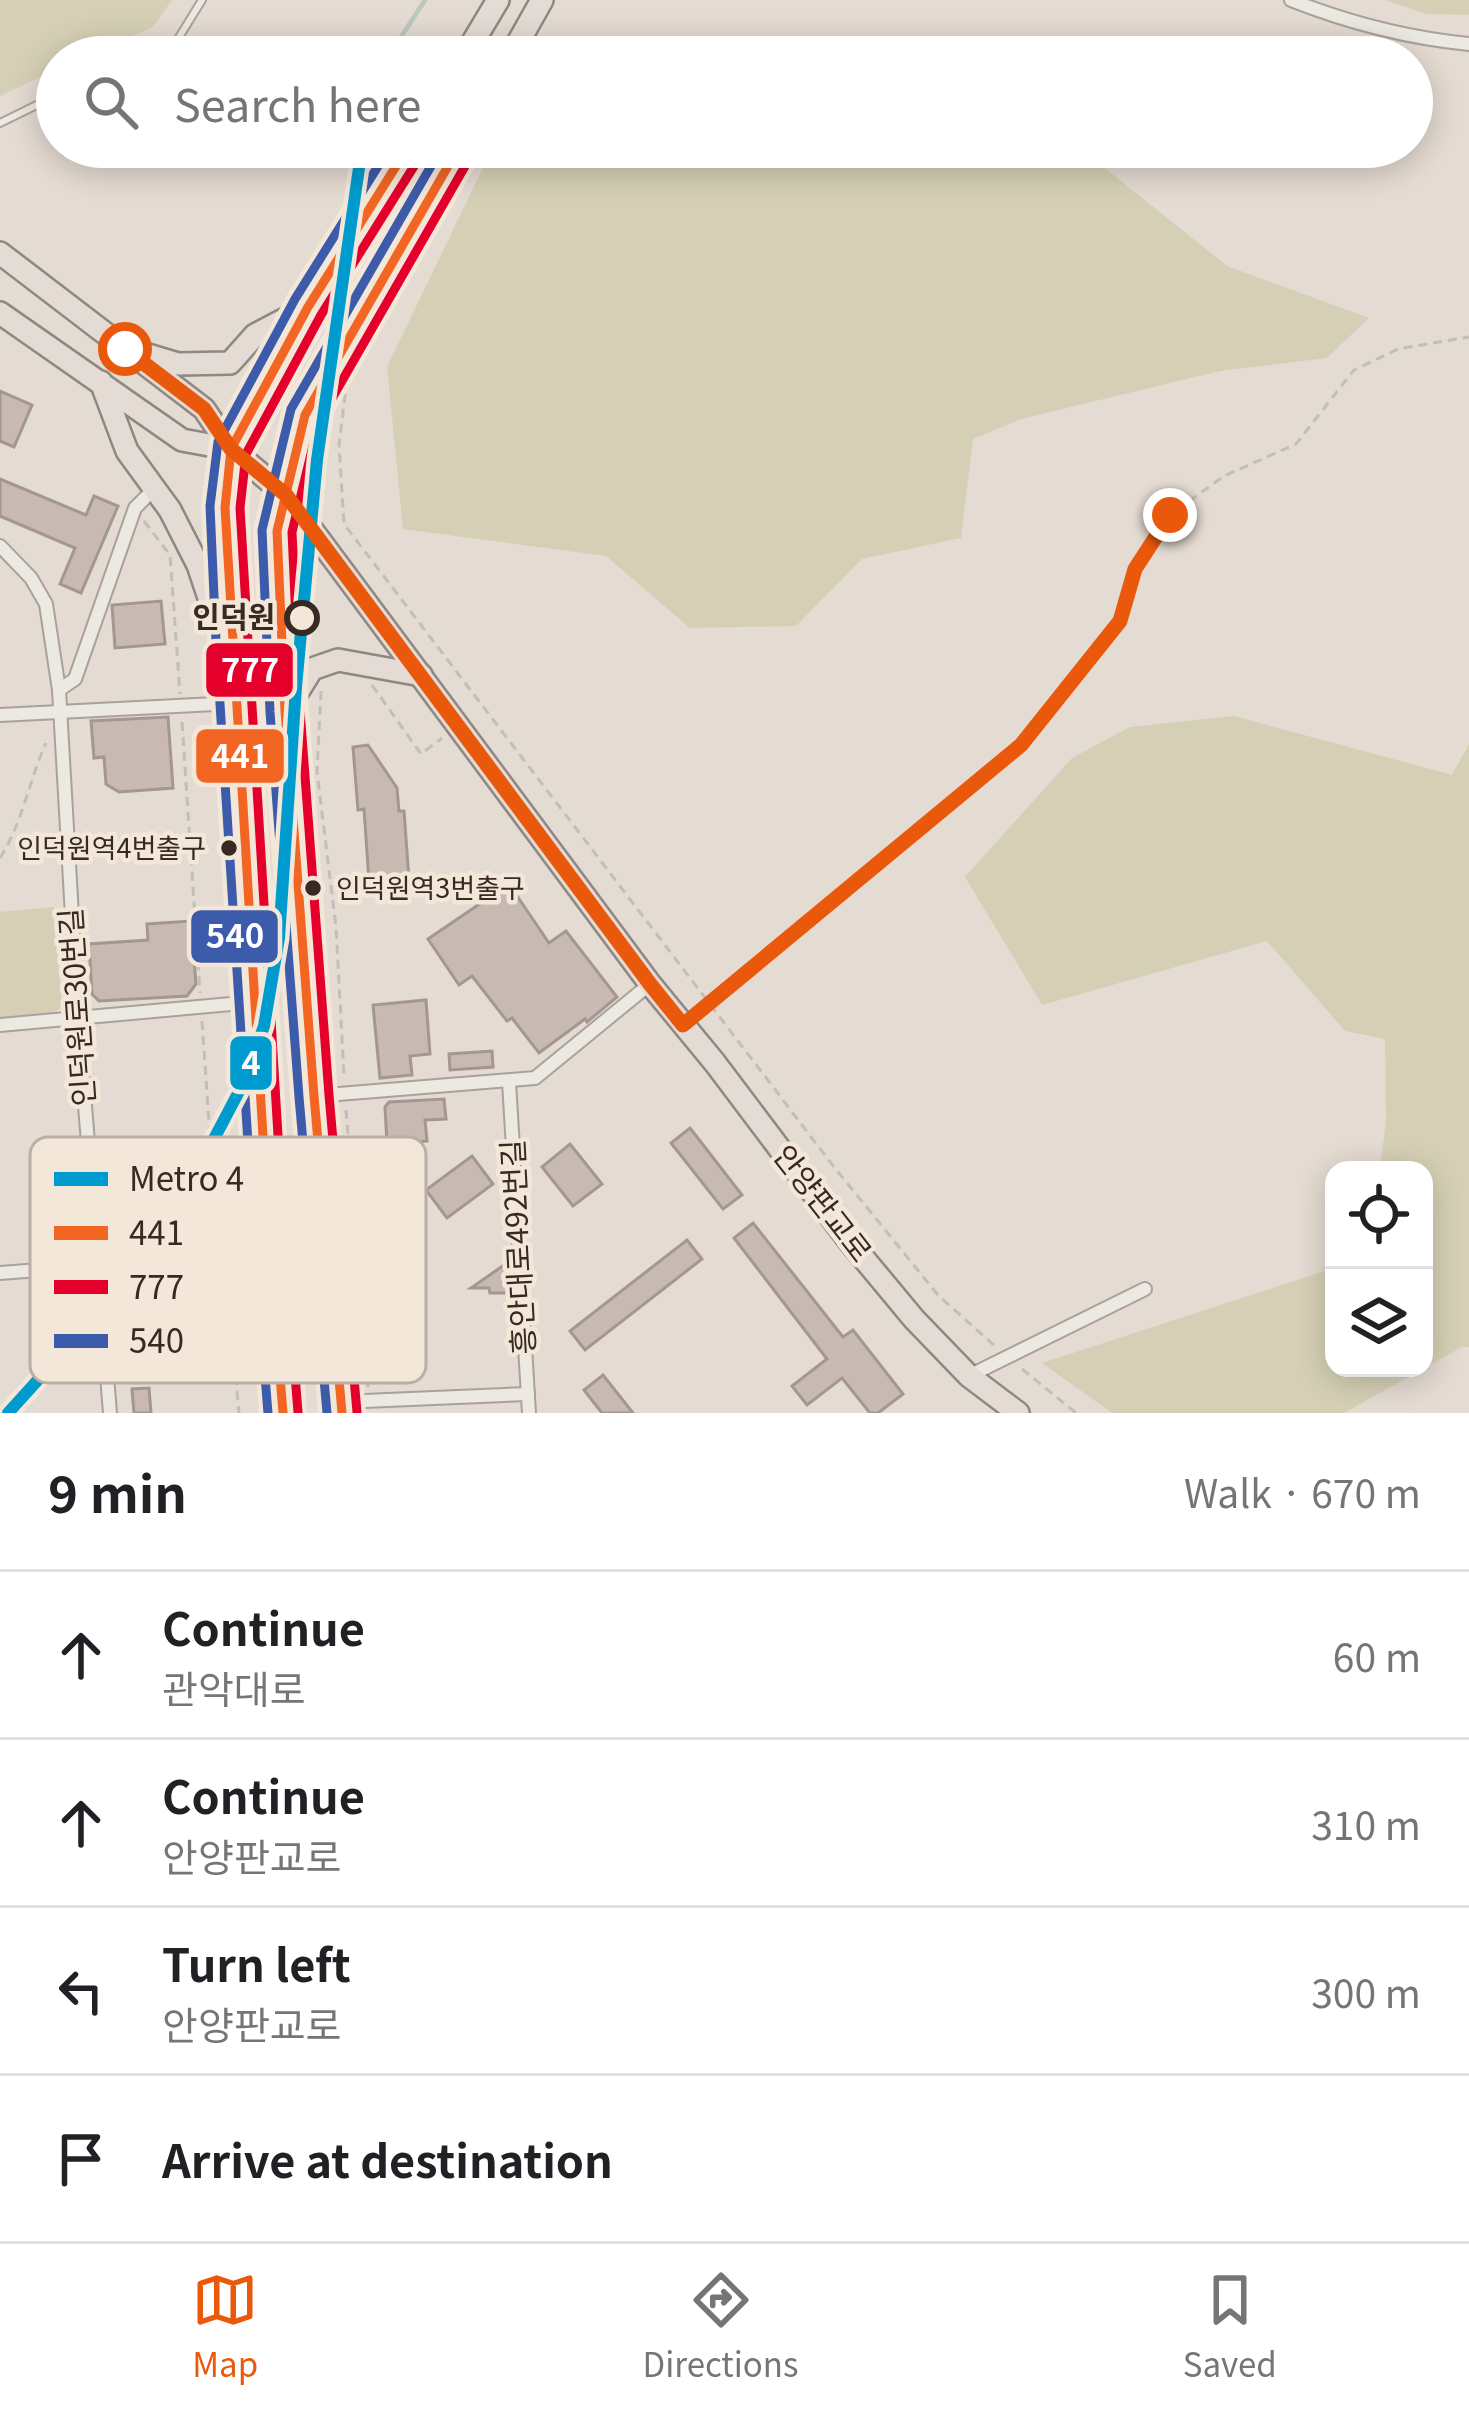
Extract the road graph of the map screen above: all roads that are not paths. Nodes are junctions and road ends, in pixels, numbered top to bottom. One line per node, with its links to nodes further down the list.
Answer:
1 (202, 0): 5 (lane)
2 (498, 0): 6 (main road)
3 (542, 0): 7 (main road)
4 (1291, 0): 8 (street)
5 (181, 36)
6 (477, 36)
7 (522, 36)
8 (1411, 36)
9 (1433, 41): 10 (street)
10 (1469, 44)
11 (36, 105): 12 (lane)
12 (0, 123)
13 (395, 168): 16 (main road)
14 (447, 168): 22 (main road)
15 (0, 253): 18 (main road)
16 (308, 307): 18 (main road); 20 (main road)
17 (0, 313): 19 (main road)
18 (125, 349): 20 (main road)
19 (101, 382): 20 (main road); 21 (main road)
20 (231, 449): 22 (main road, 안양판교로); 24 (main road)
21 (154, 489): 24 (main road); 26 (street)
22 (286, 495): 25 (main road, 안양판교로); 28 (main road)
23 (0, 547): 26 (street, 인덕원로30번길)
24 (232, 667): 27 (main road)
25 (421, 675): 28 (main road); 31 (main road, 안양판교로)
26 (59, 690): 29 (street, 인덕원로30번길)
27 (235, 703): 29 (street); 32 (main road)
28 (285, 711): 36 (main road)
29 (60, 712): 30 (street); 33 (street, 인덕원로30번길)
30 (0, 715)
31 (650, 984): 35 (street); 43 (main road, 안양판교로)
32 (253, 1002): 33 (street); 38 (main road)
33 (78, 1020): 34 (street); 37 (street, 인덕원로30번길)
34 (0, 1025)
35 (509, 1082): 36 (street); 46 (street, 흥안대로492번길)
36 (314, 1096): 39 (main road)
37 (87, 1137)
38 (262, 1137)
39 (318, 1137)
40 (30, 1272): 41 (street)
41 (0, 1274)
42 (1145, 1289): 43 (street)
43 (969, 1376): 51 (main road, 안양판교로)
44 (108, 1383): 48 (street, 인덕원로30번길)
45 (281, 1383): 49 (main road)
46 (527, 1394): 47 (street); 50 (street, 흥안대로492번길)
47 (341, 1407)
48 (110, 1413)
49 (284, 1413)
50 (529, 1413)
51 (1018, 1413)

